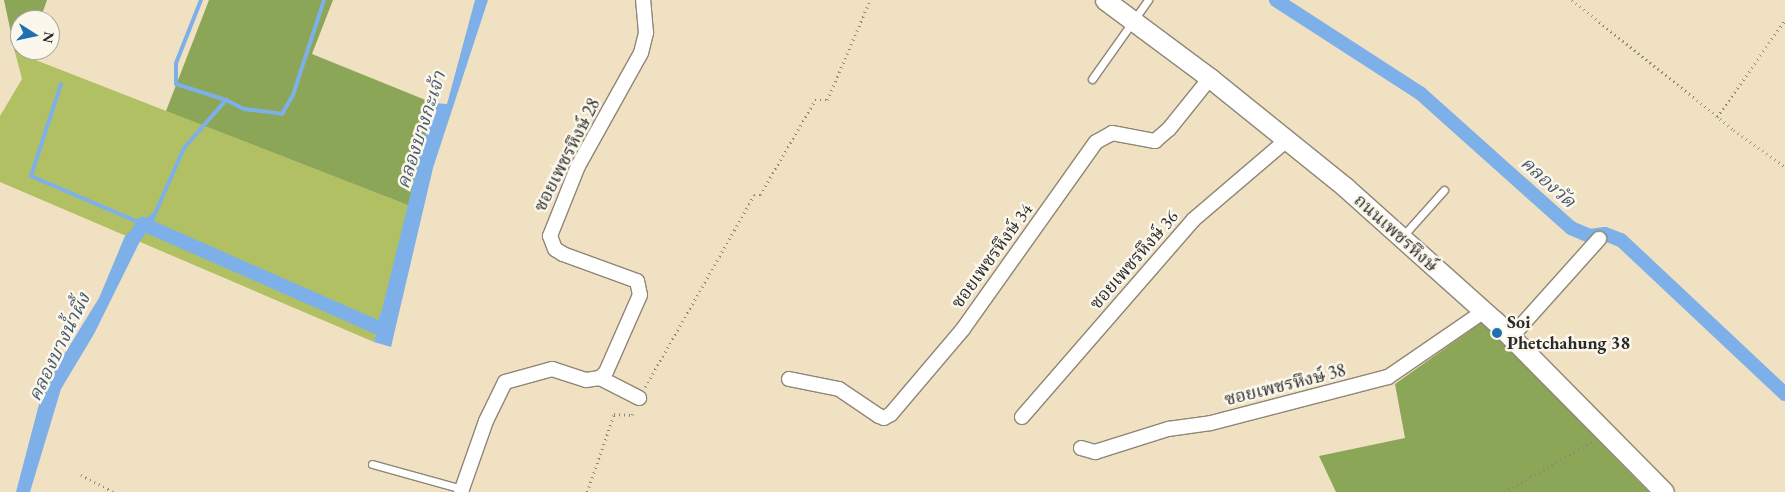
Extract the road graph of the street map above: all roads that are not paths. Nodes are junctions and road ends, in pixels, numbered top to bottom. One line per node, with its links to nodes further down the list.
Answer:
1 (643, 0): 13 (street, ซอยเพชรหึงษ์ 28)
2 (1105, 0): 4 (main road, ถนนเพชรหึงษ์)
3 (1148, 0): 4 (lane)
4 (1133, 22): 5 (main road, ถนนเพชรหึงษ์); 6 (lane)
5 (1210, 78): 7 (main road, ถนนเพชรหึงษ์); 14 (street, ซอยเพชรหึงษ์ 34)
6 (1092, 79)
7 (1288, 140): 9 (main road, ถนนเพชรหึงษ์); 16 (street, ซอยเพชรหึงษ์ 36)
8 (1444, 190): 9 (lane)
9 (1401, 237): 11 (main road, ถนนเพชรหึงษ์)
10 (1599, 239): 12 (street)
11 (1483, 312): 12 (main road, ถนนเพชรหึงษ์); 17 (street, ซอยเพชรหึงษ์ 38)
12 (1511, 337): 20 (main road, ถนนเพชรหึงษ์)
13 (600, 378): 15 (street); 19 (street)
14 (789, 379)
15 (639, 398)
16 (1022, 417)
17 (1081, 448)
18 (372, 464): 19 (lane)
19 (462, 491)
20 (1664, 492)

